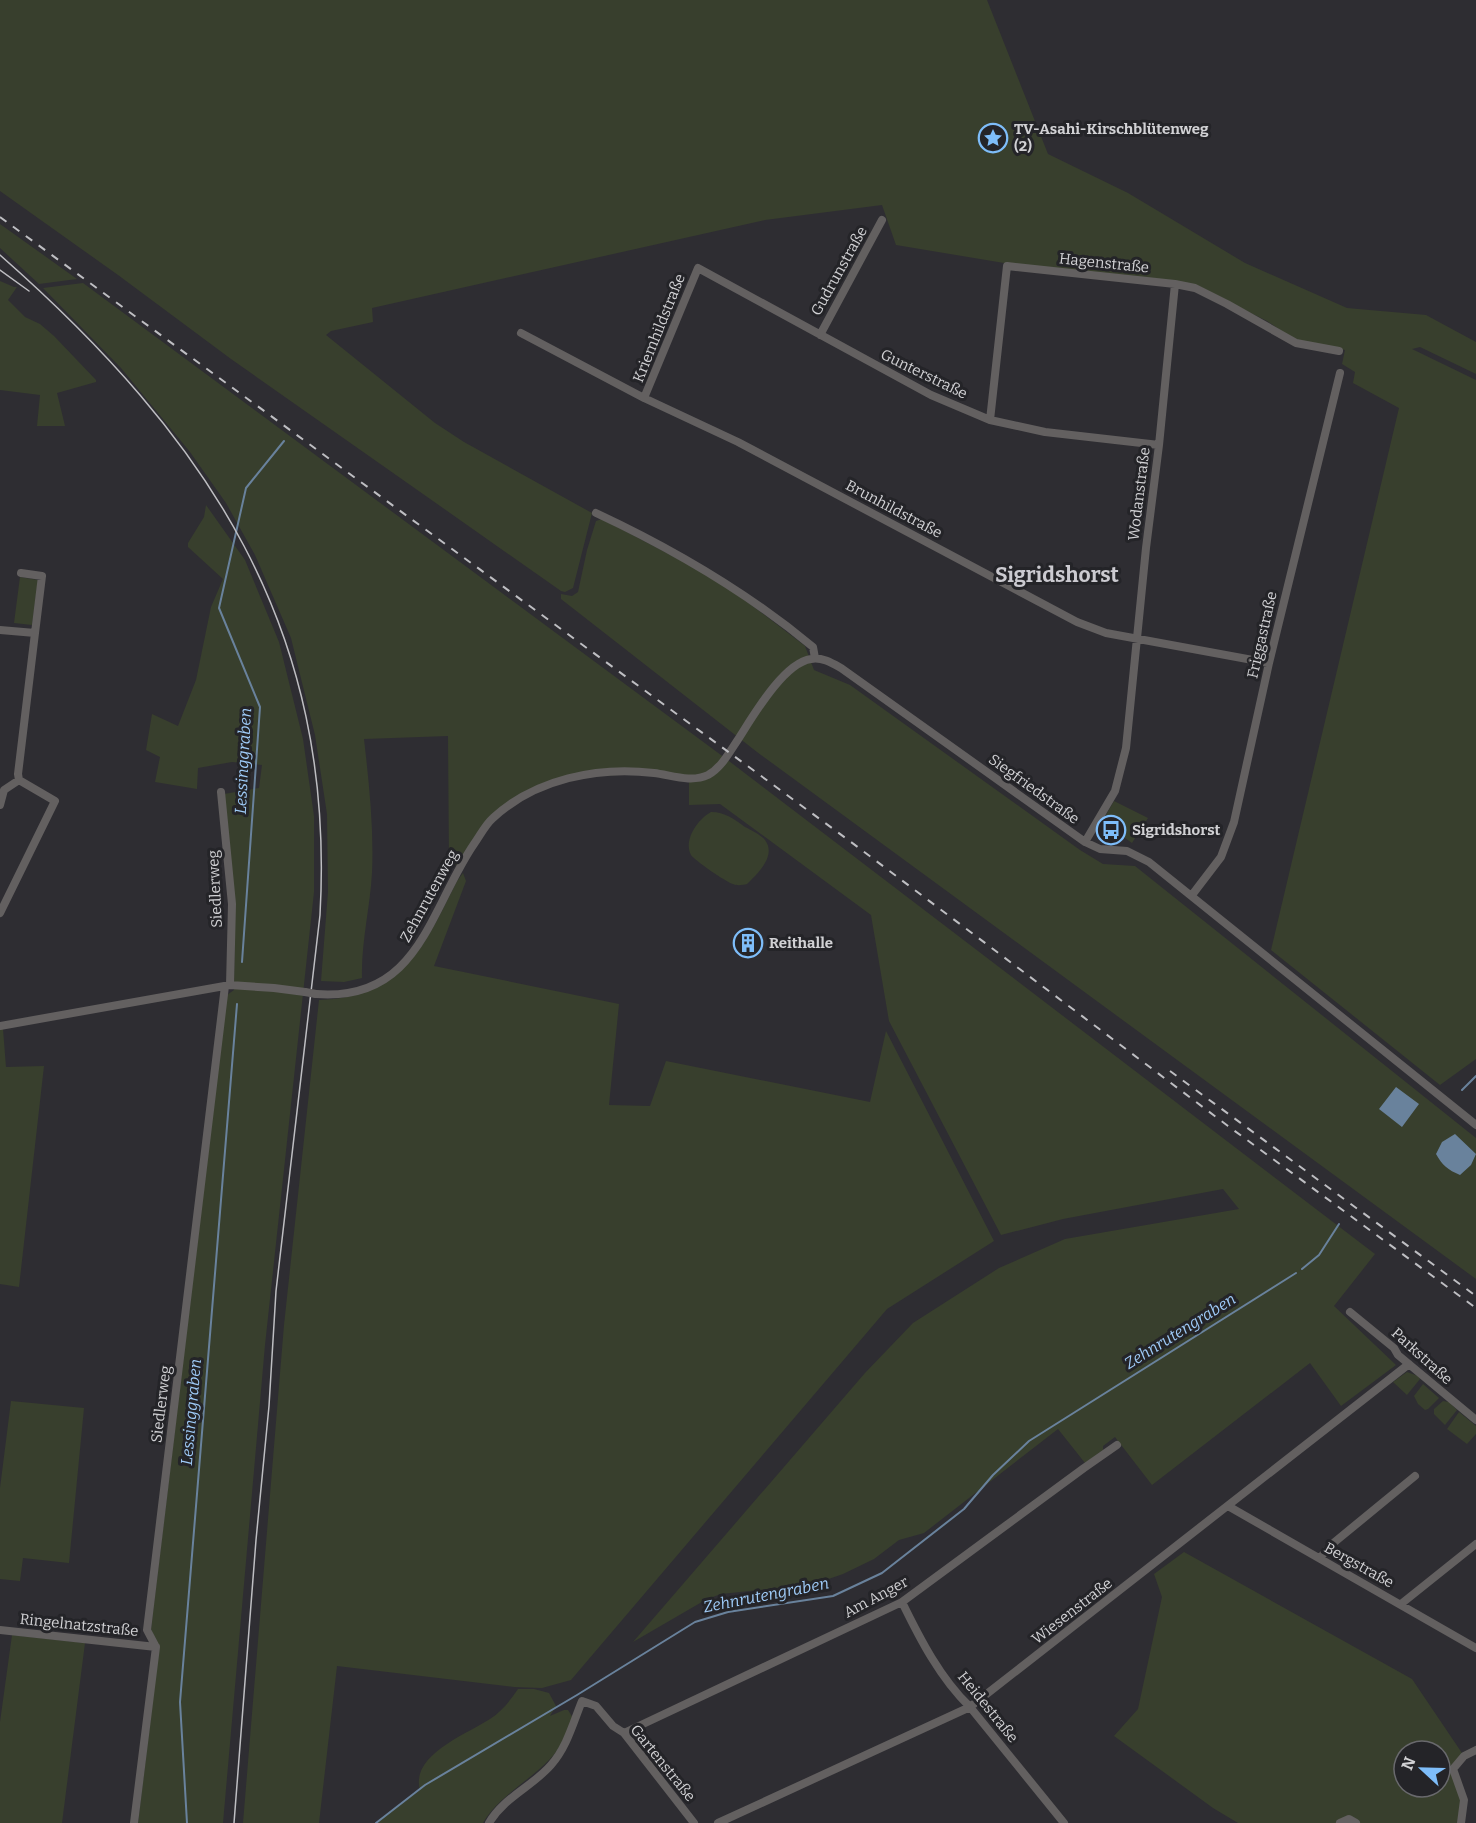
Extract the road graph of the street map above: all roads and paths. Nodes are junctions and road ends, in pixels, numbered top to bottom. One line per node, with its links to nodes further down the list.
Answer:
1 (882, 220): 5 (street, Gudrunstraße)
2 (698, 268): 5 (street, Gunterstraße); 8 (street, Kriemhildstraße)
3 (1175, 284): 6 (street, Hagenstraße); 9 (street, Hagenstraße); 10 (street, Wodanstraße)
4 (521, 333): 8 (street, Brunhildstraße)
5 (820, 335): 9 (street, Gunterstraße)
6 (1339, 351)
7 (1340, 373): 17 (street, Friggastraße)
8 (644, 398): 15 (street, Brunhildstraße)
9 (990, 420): 10 (street, Gunterstraße)
10 (1159, 445): 15 (street, Wodanstraße)
11 (596, 513): 16 (street)
12 (21, 573): 14 (street)
13 (0, 630): 14 (street)
14 (35, 633): 18 (street)
15 (1137, 639): 17 (street, Brunhildstraße); 21 (street, Wodanstraße)
16 (815, 658): 21 (street, Siegfriedstraße); 24 (street, Zehnrutenweg, bridge)
17 (1269, 663): 22 (street, Friggastraße)
18 (19, 780): 20 (street); 23 (street)
19 (221, 792): 24 (street, Siedlerweg)
20 (0, 805)
21 (1085, 842): 22 (street, Siegfriedstraße)
22 (1192, 895): 26 (street, Siegfriedstraße)
23 (0, 913)
24 (228, 985): 25 (street, Zehnrutenweg); 38 (street, Siedlerweg)
25 (0, 1026)
26 (1476, 1125)
27 (1350, 1312): 28 (street, Parkstraße)
28 (1409, 1364): 29 (street, Parkstraße); 32 (street, Wiesenstraße)
29 (1476, 1420)
30 (1117, 1445): 35 (street, Am Anger)
31 (1415, 1476): 34 (street)
32 (1228, 1506): 34 (street, Bergstraße); 40 (street, Wiesenstraße)
33 (1476, 1544): 36 (street)
34 (1320, 1558): 36 (street, Bergstraße)
35 (902, 1602): 40 (street, Heidestraße); 41 (street, Am Anger)
36 (1401, 1604): 39 (street, Bergstraße)
37 (0, 1630): 38 (street, Ringelnatzstraße)
38 (156, 1647): 43 (street, Siedlerweg)
39 (1476, 1648)
40 (970, 1707): 46 (street, Wiesenstraße); 47 (street, Heidestraße)
41 (624, 1733): 44 (street, Gartenstraße); 45 (street, Gartenstraße)
42 (1476, 1750): 48 (street)
43 (134, 1823)
44 (489, 1823)
45 (694, 1823)
46 (718, 1823)
47 (1064, 1823)
48 (1461, 1823)

